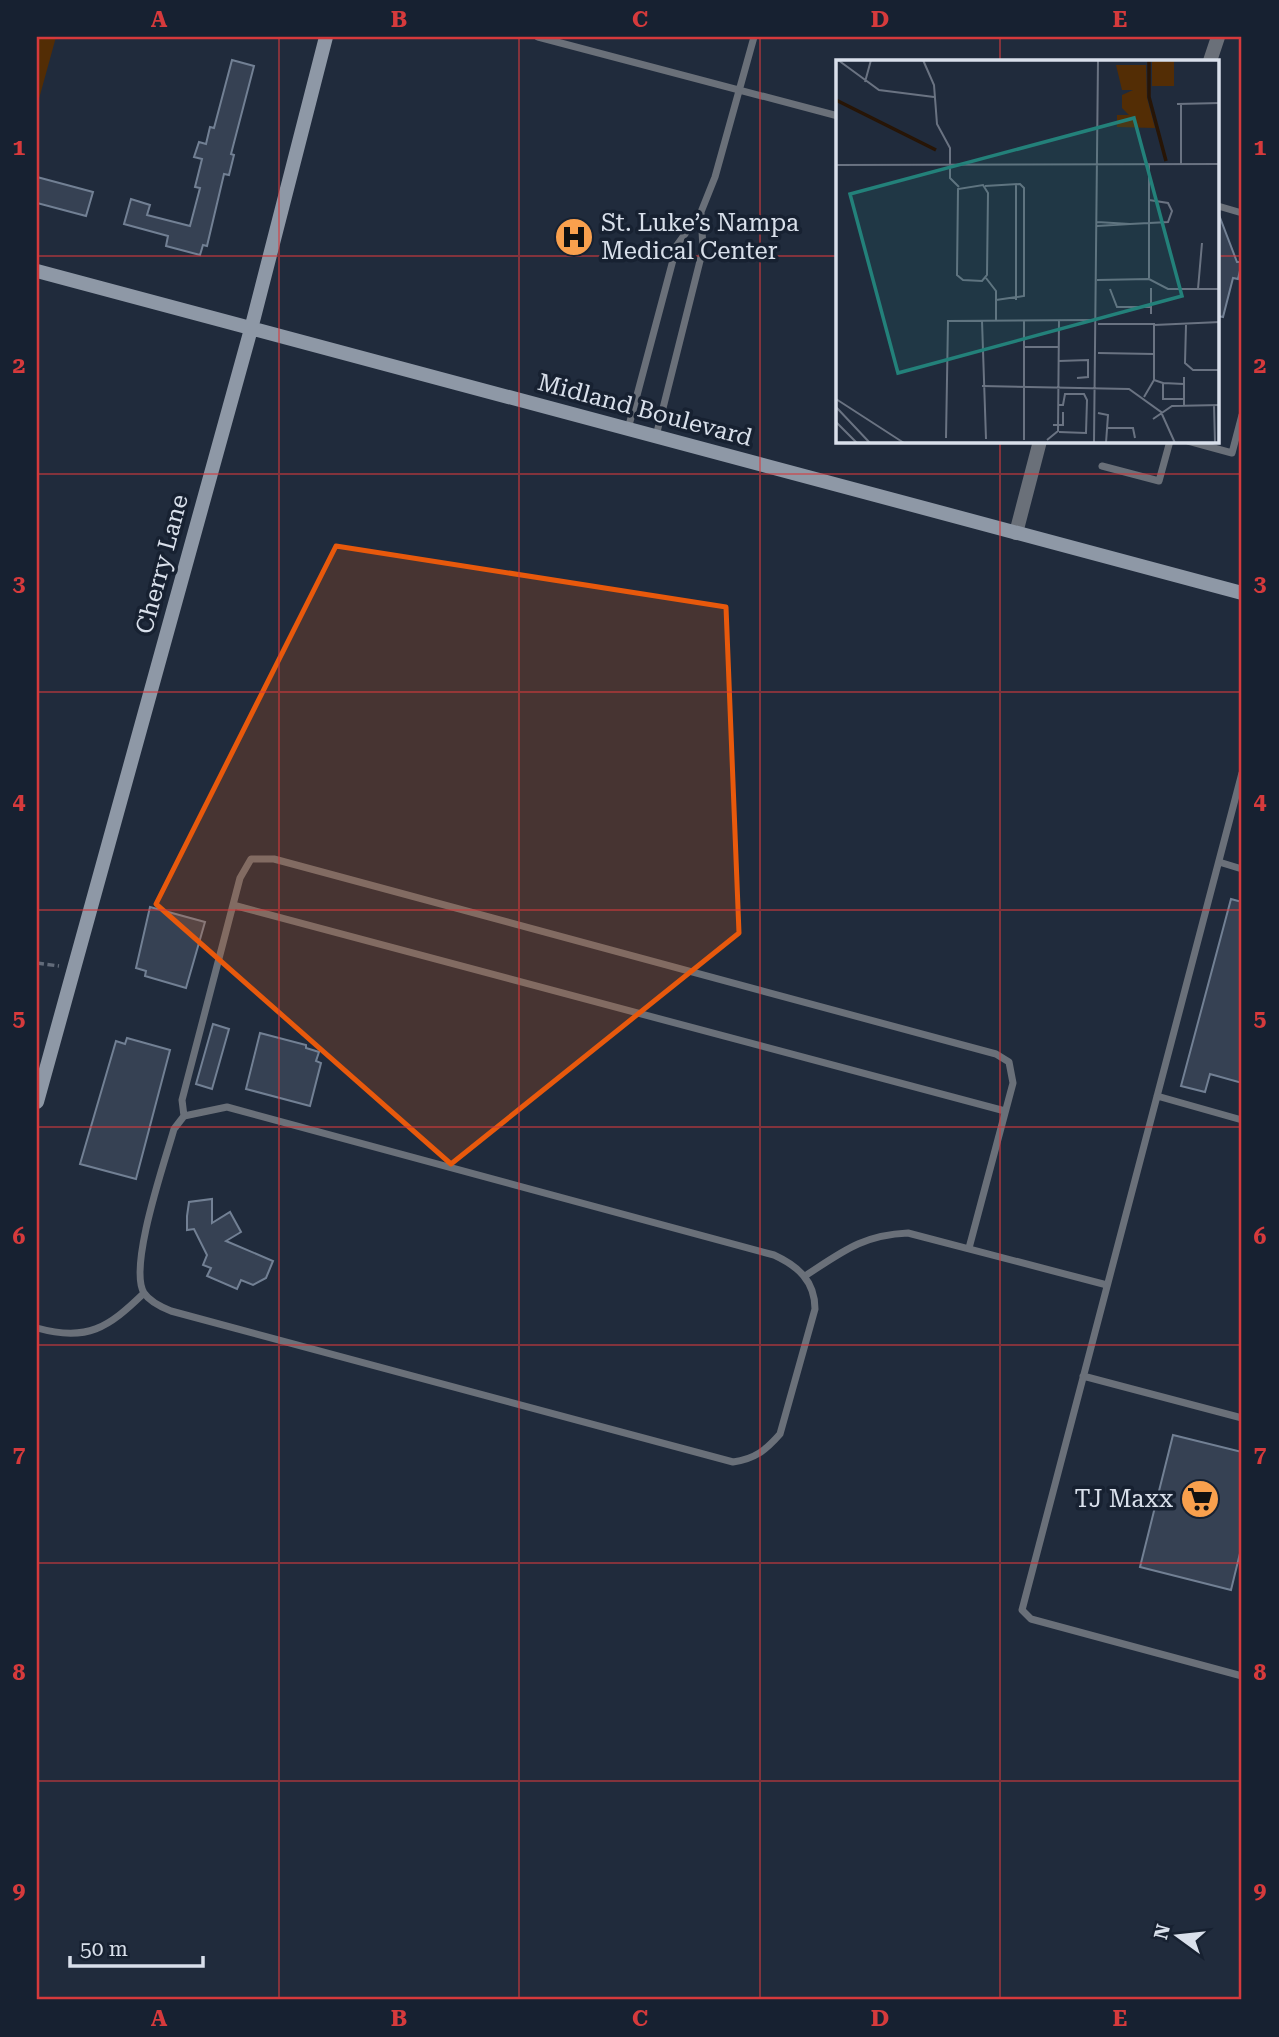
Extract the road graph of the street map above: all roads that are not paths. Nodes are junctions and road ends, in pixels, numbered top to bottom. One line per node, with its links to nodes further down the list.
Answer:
1 (326, 37): 14 (main road, Cherry Lane)
2 (538, 37): 6 (lane)
3 (578, 37): 6 (lane)
4 (754, 37): 8 (lane)
5 (1218, 37): 7 (street)
6 (576, 47): 8 (lane)
7 (1210, 60)
8 (740, 90): 9 (lane); 11 (lane)
9 (836, 115)
10 (1220, 207): 12 (lane)
11 (701, 212): 16 (lane); 17 (lane)
12 (1242, 213)
13 (37, 271): 14 (main road, Midland Boulevard)
14 (251, 329): 16 (main road, Midland Boulevard); 29 (main road, Cherry Lane)
15 (1242, 415): 20 (lane)
16 (628, 429): 17 (main road, Midland Boulevard)
17 (656, 437): 22 (main road, Midland Boulevard)
18 (1039, 443): 22 (street)
19 (1169, 443): 21 (lane)
20 (1195, 443)
21 (1102, 466)
22 (1016, 533): 23 (main road, Midland Boulevard)
23 (1242, 593)
24 (1242, 773): 25 (lane)
25 (1219, 862): 26 (lane); 28 (lane)
26 (1242, 869)
27 (233, 905): 30 (lane); 30 (lane); 31 (lane)
28 (1157, 1096): 32 (lane); 35 (lane)
29 (37, 1102)
30 (1005, 1111): 33 (lane)
31 (184, 1116): 34 (lane); 36 (lane)
32 (1242, 1120)
33 (969, 1248): 34 (lane); 35 (lane)
34 (805, 1276): 36 (lane)
35 (1107, 1285): 38 (lane)
36 (144, 1293): 37 (lane)
37 (37, 1328)
38 (1083, 1376): 39 (lane); 40 (lane)
39 (1242, 1419)
40 (1242, 1676)

